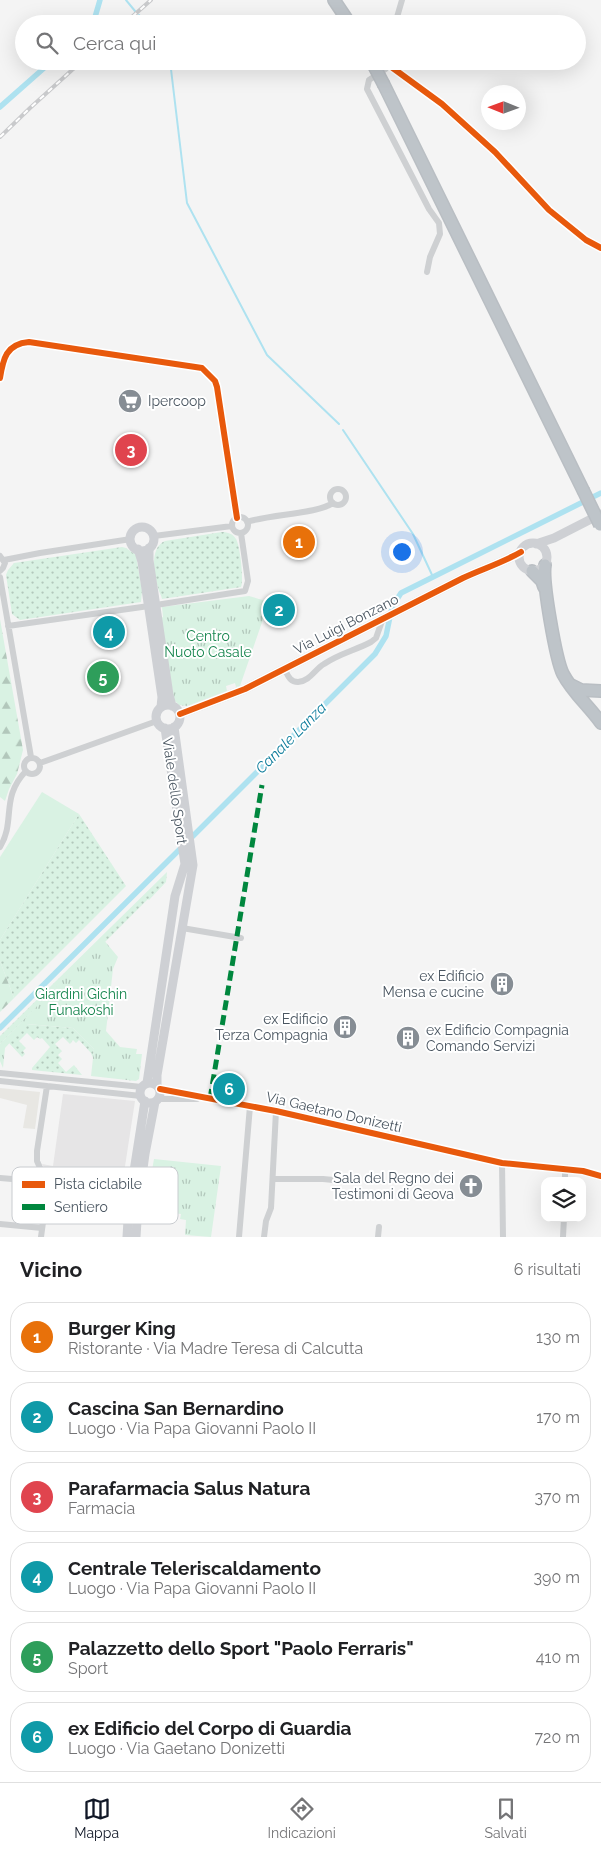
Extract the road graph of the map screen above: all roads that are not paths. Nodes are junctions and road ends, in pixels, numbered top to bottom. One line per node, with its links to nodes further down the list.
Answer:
1 (334, 0): 3 (highway)
2 (402, 0): 4 (street)
3 (344, 15)
4 (398, 15)
5 (376, 70): 14 (highway, bridge)
6 (382, 70): 9 (street)
7 (398, 70): 8 (street)
8 (601, 248)
9 (427, 272)
10 (0, 378): 12 (street)
11 (333, 503): 13 (street)
12 (236, 518): 13 (street); 15 (street)
13 (247, 522): 16 (street)
14 (601, 522): 18 (street)
15 (232, 526): 16 (street); 17 (street)
16 (242, 533): 32 (street)
17 (154, 536): 19 (street); 21 (street)
18 (554, 538): 20 (street); 25 (street)
19 (131, 539): 22 (street); 24 (street)
20 (536, 544): 23 (street); 25 (street)
21 (149, 548): 22 (street); 32 (street)
22 (138, 550): 32 (street)
23 (521, 552): 26 (street, Via Luigi Bonzano); 27 (street)
24 (2, 558): 28 (street)
25 (546, 560): 29 (street); 31 (highway)
26 (504, 562): 27 (street, Via Luigi Bonzano); 35 (street, Via Luigi Bonzano)
27 (521, 563): 29 (street)
28 (0, 571)
29 (532, 571): 31 (highway)
30 (0, 577): 34 (street)
31 (545, 588): 36 (highway)
32 (152, 606): 34 (street); 38 (street); 39 (street)
33 (413, 610): 35 (street)
34 (8, 626): 44 (street)
35 (284, 670): 40 (street, Via Luigi Bonzano)
36 (569, 684): 37 (highway); 42 (highway)
37 (601, 691)
38 (172, 706): 39 (street); 40 (street)
39 (161, 707): 41 (street)
40 (180, 714): 43 (street)
41 (157, 720): 43 (street); 45 (street)
42 (601, 723)
43 (170, 727): 48 (street, Viale dello Sport)
44 (31, 757): 45 (street); 46 (street)
45 (40, 763): 46 (street)
46 (26, 771): 47 (street)
47 (0, 847)
48 (187, 852): 49 (street); 50 (street)
49 (174, 902): 50 (street); 53 (street)
50 (186, 904): 51 (street)
51 (182, 928): 52 (street); 54 (street)
52 (241, 938)
53 (163, 972): 54 (street); 59 (street)
54 (174, 973): 58 (street)
55 (0, 1073): 59 (street)
56 (0, 1081): 57 (street)
57 (47, 1086): 59 (street); 64 (street)
58 (158, 1087): 59 (street); 59 (street); 60 (street, Via Gaetano Donizetti)
59 (148, 1095): 60 (street, Via Gaetano Donizetti); 65 (street)
60 (206, 1098): 61 (street, Via Gaetano Donizetti)
61 (250, 1106): 62 (street, Via Gaetano Donizetti); 81 (street)
62 (276, 1111): 63 (street, Via Gaetano Donizetti); 69 (street)
63 (502, 1163): 66 (street, Via Gaetano Donizetti); 84 (street)
64 (40, 1167)
65 (138, 1167)
66 (565, 1170): 67 (street, Via Gaetano Donizetti); 68 (street)
67 (601, 1176)
68 (565, 1177)
69 (273, 1179): 70 (street); 82 (street)
70 (344, 1181)
71 (564, 1222): 85 (street)
72 (0, 1224): 77 (street)
73 (43, 1224): 77 (street)
74 (129, 1224): 79 (street)
75 (135, 1224): 80 (street)
76 (379, 1227): 83 (street)
77 (42, 1228): 78 (street)
78 (41, 1237)
79 (127, 1237)
80 (136, 1237)
81 (239, 1237)
82 (264, 1237)
83 (378, 1237)
84 (503, 1237)
85 (563, 1237)

